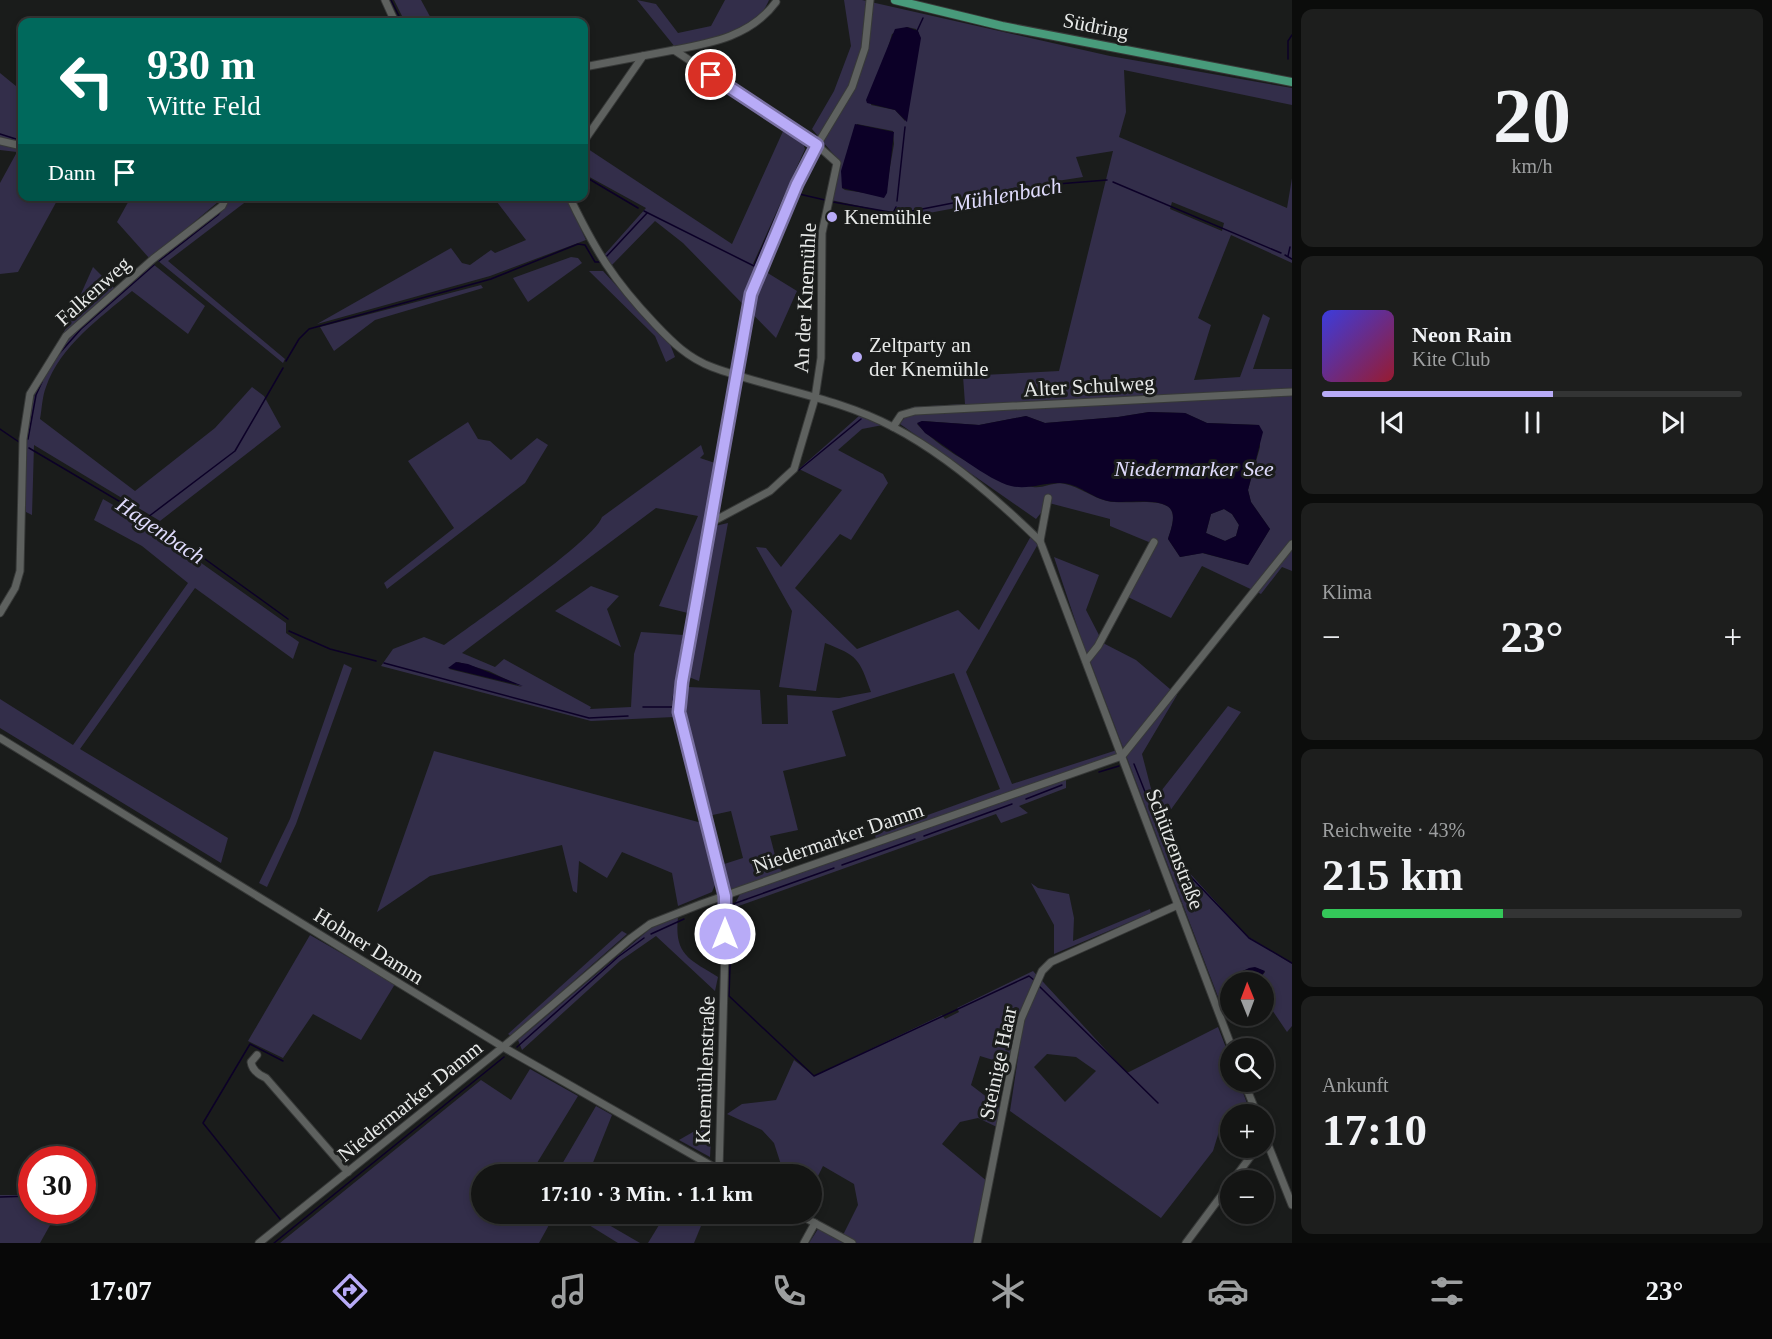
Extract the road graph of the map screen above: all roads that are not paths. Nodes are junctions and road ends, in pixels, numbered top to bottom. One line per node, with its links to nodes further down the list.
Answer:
1 (385, 0): 5 (street)
2 (895, 0): 9 (main road, Südring)
3 (776, 2): 6 (street)
4 (870, 4): 13 (street, Knemühlenstraße)
5 (393, 18)
6 (674, 50): 7 (street); 13 (street)
7 (643, 56): 8 (street); 10 (street)
8 (588, 66)
9 (1292, 81)
10 (588, 135)
11 (0, 141): 12 (street)
12 (18, 145)
13 (817, 145): 16 (street, Knemühlenstraße); 18 (street, An der Knemühle)
14 (224, 201): 25 (street, Falkenweg)
15 (572, 201): 16 (street, Schützenstraße)
16 (738, 376): 18 (street, Schützenstraße); 21 (street, Knemühlenstraße)
17 (1292, 392): 19 (street, Alter Schulweg)
18 (815, 398): 19 (street, Schützenstraße); 21 (street, An der Knemühle)
19 (893, 427): 22 (street, Schützenstraße)
20 (1048, 498): 22 (street)
21 (712, 522): 29 (street, Knemühlenstraße)
22 (1040, 541): 26 (street, Schützenstraße)
23 (1155, 542): 26 (street)
24 (1292, 544): 28 (street)
25 (0, 613)
26 (1086, 662): 28 (street, Schützenstraße)
27 (0, 738): 32 (street, Hohner Damm)
28 (1122, 756): 29 (street, Niedermarker Damm); 30 (street, Schützenstraße)
29 (725, 896): 32 (street, Niedermarker Damm); 37 (street, Knemühlenstraße)
30 (1178, 905): 31 (street, Schützenstraße); 47 (street, Steinige Haar)
31 (1228, 1038)
32 (503, 1047): 36 (street, Hohner Damm); 39 (street, Niedermarker Damm)
33 (257, 1055): 39 (street)
34 (1249, 1158): 38 (street)
35 (1273, 1158): 41 (street)
36 (706, 1164)
37 (722, 1164)
38 (1240, 1170)
39 (348, 1172): 44 (street, Niedermarker Damm)
40 (1220, 1197): 48 (street)
41 (1292, 1205)
42 (814, 1224): 45 (street)
43 (817, 1224): 46 (street)
44 (259, 1243)
45 (804, 1243)
46 (852, 1243)
47 (977, 1243)
48 (1186, 1243)

